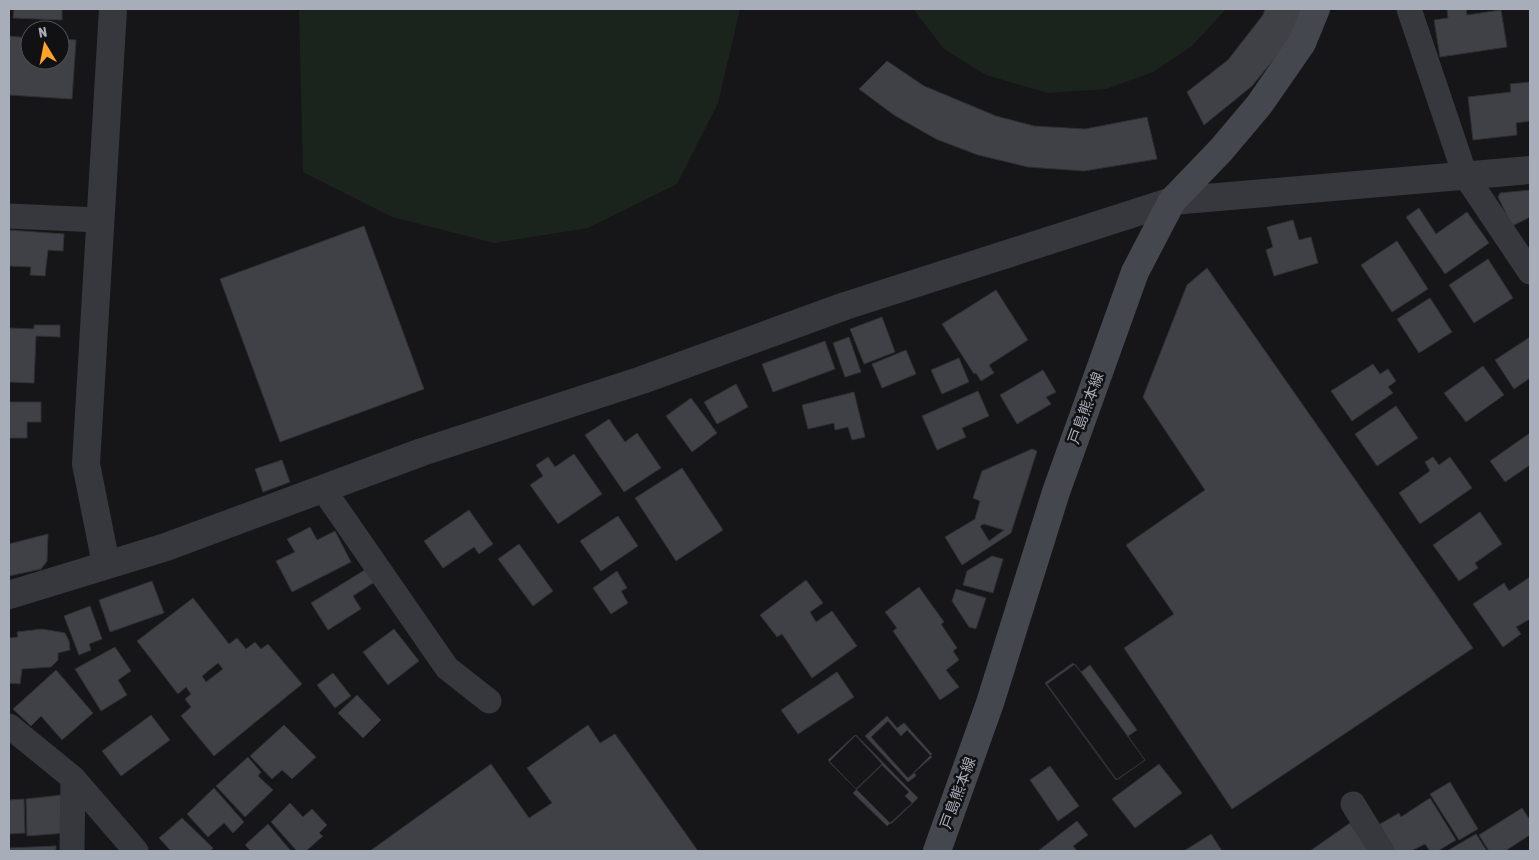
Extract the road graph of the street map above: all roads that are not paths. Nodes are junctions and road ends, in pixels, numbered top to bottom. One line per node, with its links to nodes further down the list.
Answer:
1 (113, 9): 8 (street)
2 (1316, 9): 6 (main road, 戸島熊本線)
3 (1409, 9): 5 (street)
4 (1530, 170): 5 (street)
5 (1465, 175): 6 (street); 9 (street)
6 (1172, 201): 10 (street); 19 (main road, 戸島熊本線)
7 (9, 216): 8 (street)
8 (99, 220): 11 (street)
9 (1530, 272)
10 (324, 489): 11 (street); 13 (street)
11 (106, 564): 12 (street)
12 (9, 594)
13 (489, 701)
14 (9, 726): 15 (street)
15 (73, 778): 17 (street); 18 (street)
16 (1353, 804): 20 (street)
17 (72, 851)
18 (136, 851)
19 (938, 851)
20 (1382, 851)

